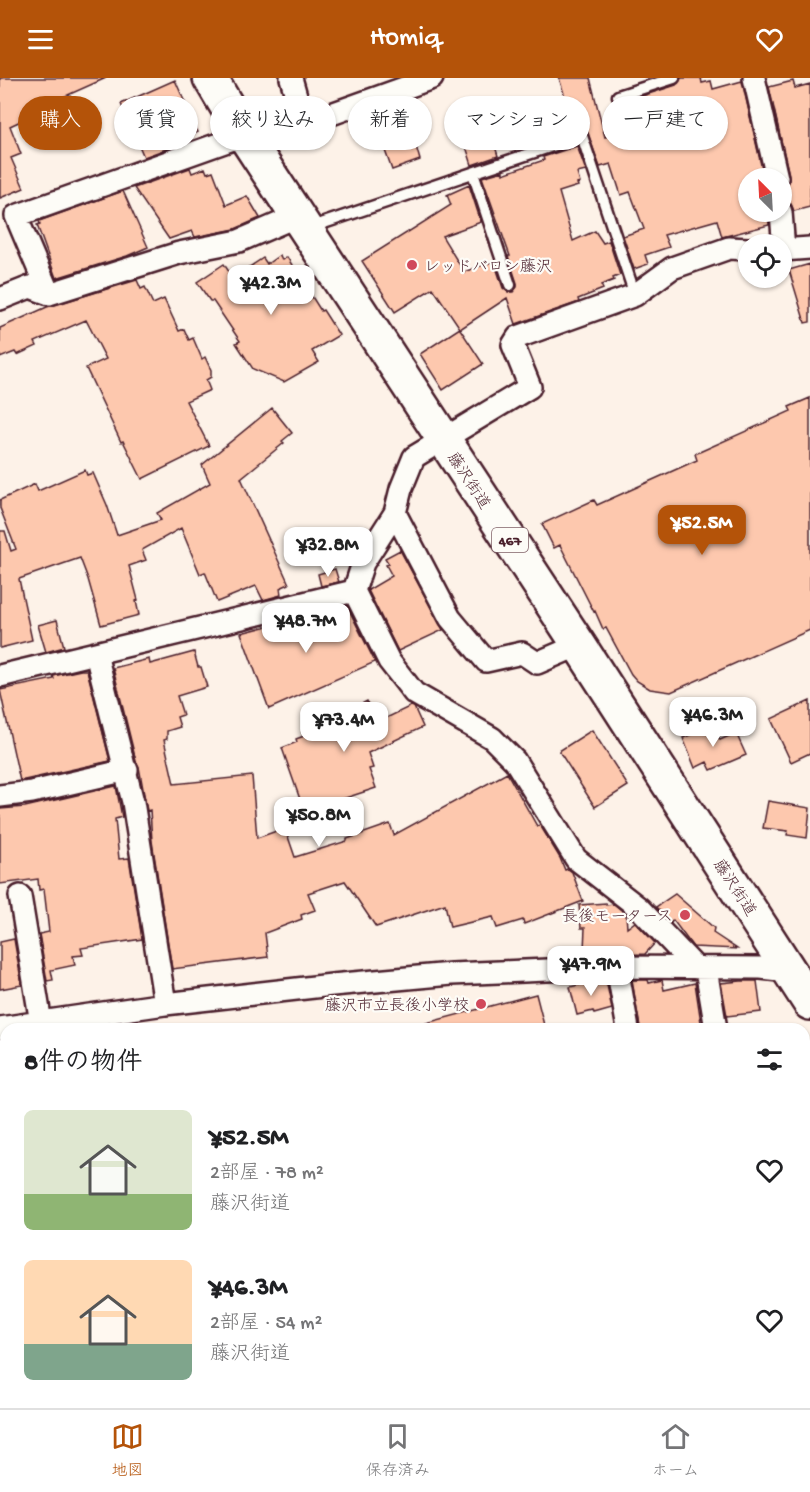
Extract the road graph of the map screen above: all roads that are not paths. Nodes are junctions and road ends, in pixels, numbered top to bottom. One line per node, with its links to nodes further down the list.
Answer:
1 (210, 78): 6 (highway, 藤沢街道 / 467)
2 (291, 78): 7 (street)
3 (432, 78): 9 (street)
4 (674, 78): 8 (lane)
5 (754, 78): 12 (street)
6 (221, 96)
7 (296, 96)
8 (618, 96)
9 (336, 112)
10 (214, 150): 19 (street)
11 (254, 150): 14 (highway, 藤沢街道 / 467)
12 (775, 168)
13 (473, 173): 14 (lane); 18 (lane); 20 (lane)
14 (302, 222): 19 (street); 22 (highway, 藤沢街道 / 467)
15 (810, 248): 17 (street)
16 (738, 249): 20 (street)
17 (792, 249)
18 (510, 285)
19 (49, 294): 21 (street)
20 (635, 295): 22 (street)
21 (0, 299)
22 (443, 439): 23 (street); 25 (highway, 藤沢街道 / 467)
23 (395, 513): 24 (street); 25 (street)
24 (354, 591): 26 (street); 32 (street)
25 (579, 645): 33 (highway, 藤沢街道 / 467)
26 (96, 654): 27 (street); 28 (street)
27 (0, 676)
28 (127, 770): 29 (street); 35 (street)
29 (0, 796)
30 (20, 896): 37 (street)
31 (617, 967): 32 (street); 35 (street); 38 (street)
32 (701, 968): 33 (street); 39 (street)
33 (801, 972): 34 (highway, 藤沢街道 / 467)
34 (810, 1003)
35 (165, 1004): 36 (street)
36 (104, 1021): 37 (street)
37 (41, 1023)
38 (627, 1023)
39 (715, 1023)

